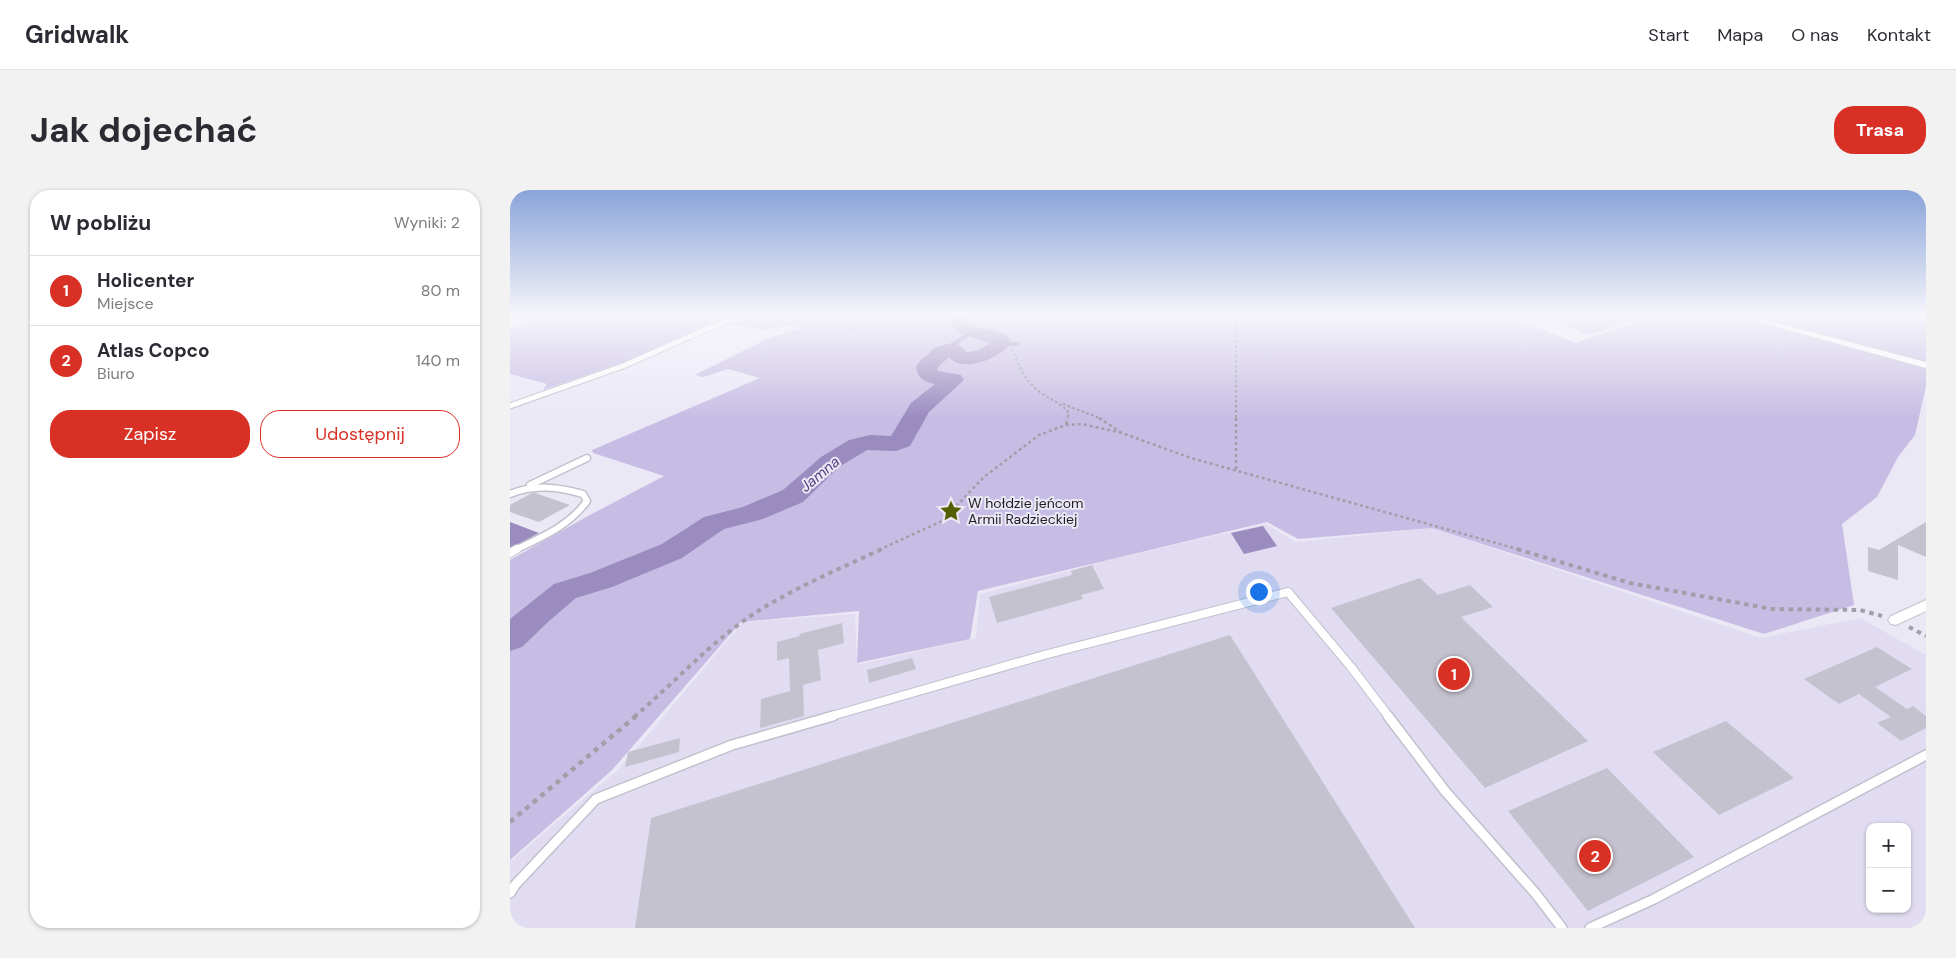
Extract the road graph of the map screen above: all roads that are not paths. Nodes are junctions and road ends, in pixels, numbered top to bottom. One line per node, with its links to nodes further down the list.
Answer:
1 (661, 349): 4 (lane)
2 (1867, 349): 3 (street)
3 (1926, 365)
4 (510, 406)
5 (587, 458): 6 (lane)
6 (518, 490): 7 (lane); 8 (lane)
7 (510, 494)
8 (510, 553)
9 (1926, 605): 10 (street)
10 (1896, 620)
11 (1926, 755): 14 (lane)
12 (510, 893): 13 (lane)
13 (1562, 928)
14 (1590, 928)

